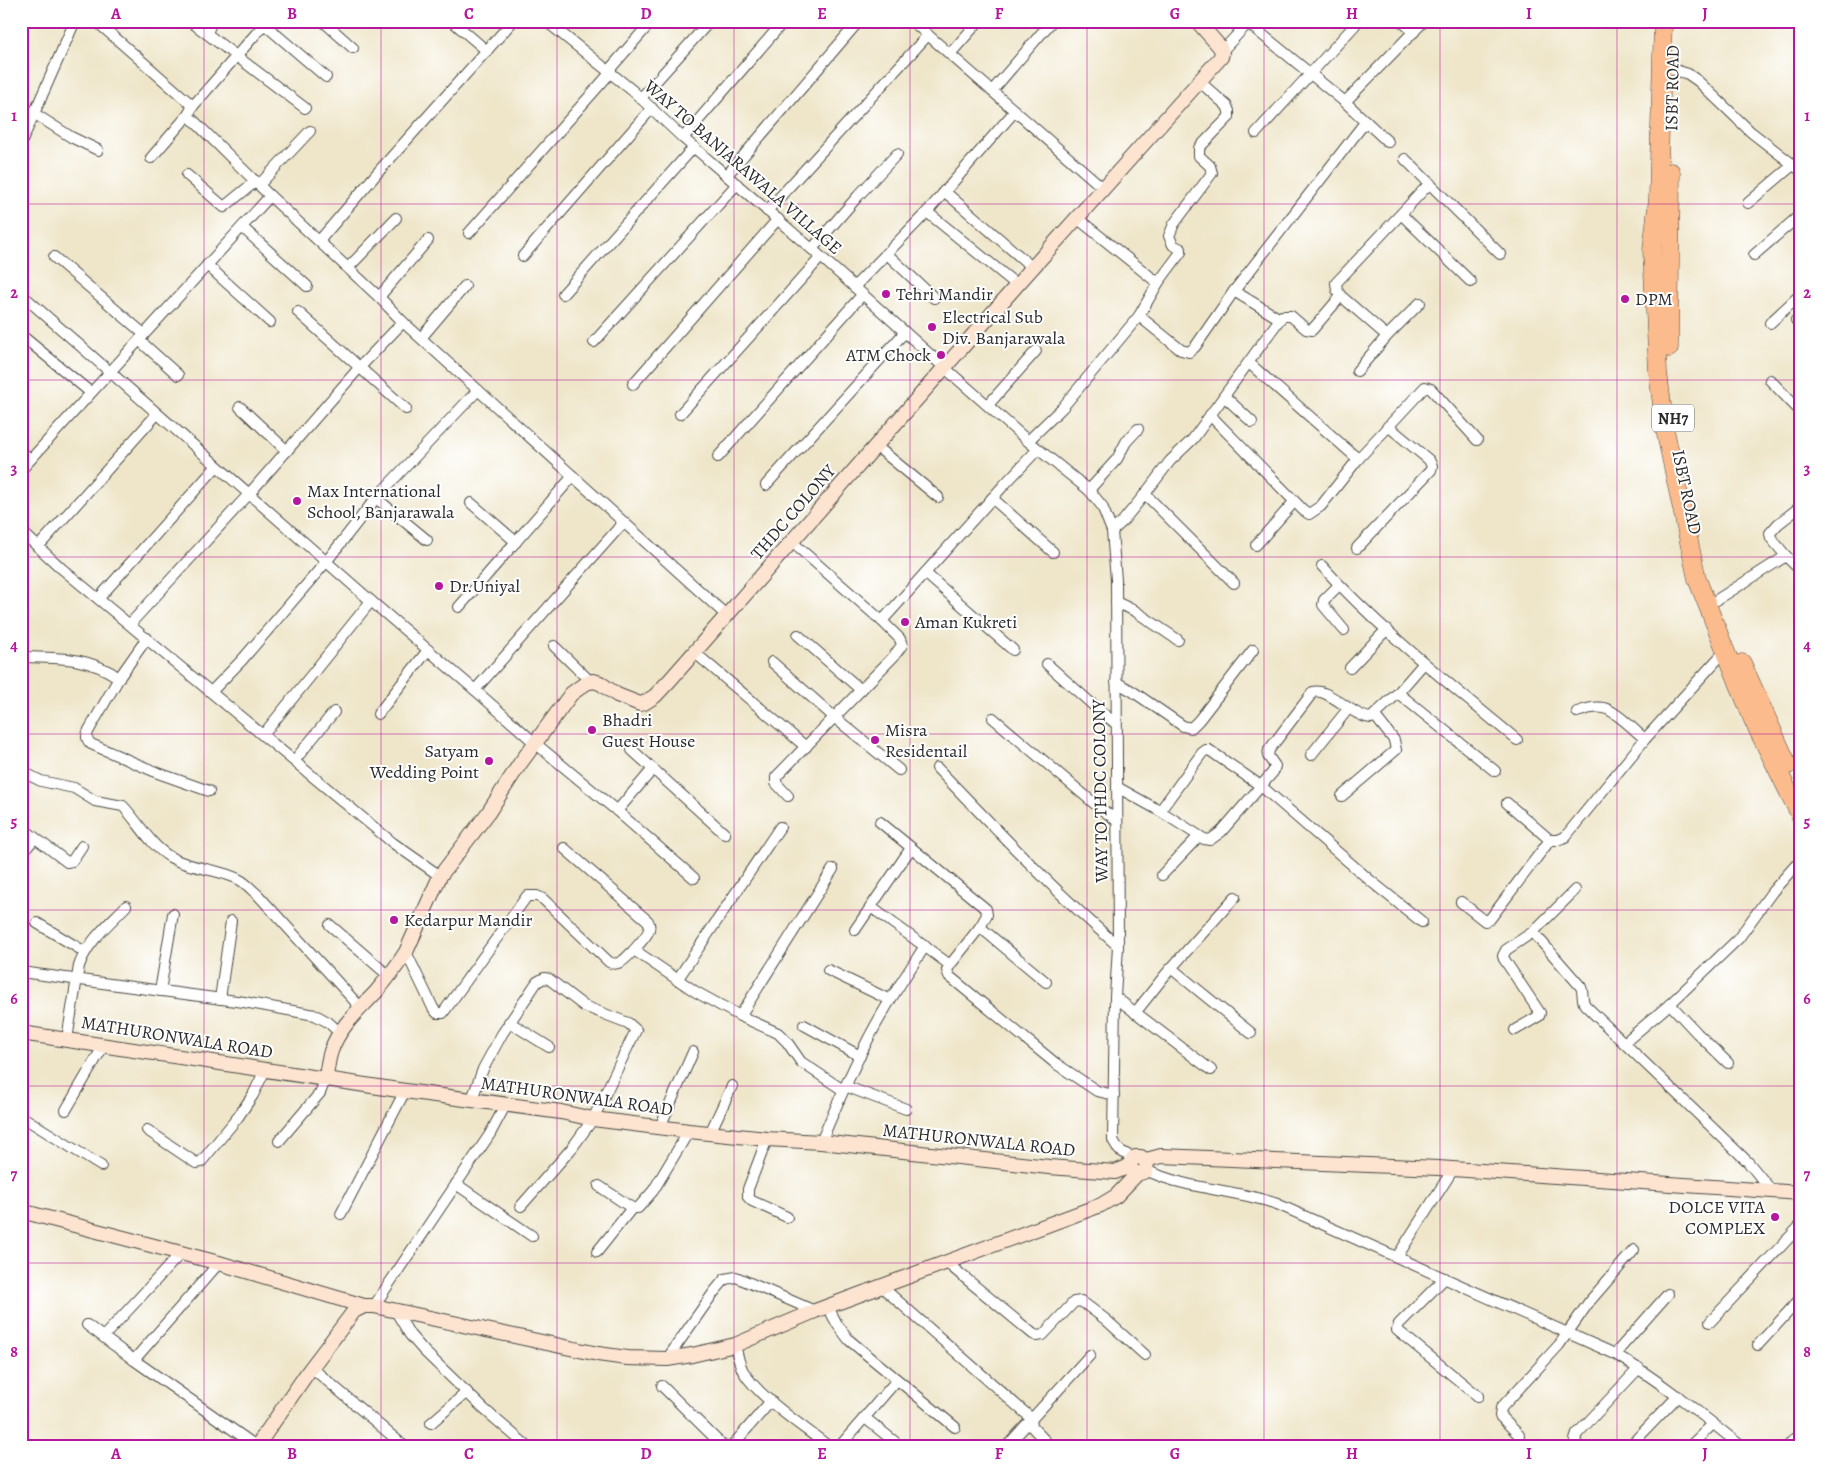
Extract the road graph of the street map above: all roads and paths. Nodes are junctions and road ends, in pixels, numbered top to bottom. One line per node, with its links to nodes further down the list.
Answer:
1 (75, 21): 45 (street)
2 (96, 21): 43 (street)
3 (190, 21): 25 (street)
4 (212, 21): 25 (street)
5 (323, 21): 27 (street)
6 (452, 21): 28 (street)
7 (513, 21): 28 (street)
8 (546, 21): 33 (street, WAY TO BANJARAWALA VILLAGE)
9 (652, 21): 33 (street)
10 (710, 21): 38 (street)
11 (784, 21): 49 (street)
12 (859, 21): 59 (street)
13 (912, 21): 26 (street)
14 (979, 21): 30 (street)
15 (1052, 21): 37 (street)
16 (1197, 21): 29 (street)
17 (1401, 21): 24 (street)
18 (1424, 21): 24 (street)
19 (1663, 21): 32 (highway, NH7)
20 (1673, 21): 32 (highway, ISBT ROAD / NH7)
21 (1249, 22): 29 (street); 34 (street)
22 (266, 23): 31 (street); 35 (street)
23 (1355, 25): 34 (street)
24 (1414, 32): 39 (street)
25 (207, 33): 31 (street)
26 (928, 35): 30 (street); 67 (street)
27 (353, 48)
28 (486, 51): 77 (street)
29 (1222, 51): 36 (street, THDC COLONY)
30 (950, 54): 37 (street)
31 (236, 56): 40 (street); 43 (street)
32 (1667, 68): 57 (street); 108 (highway, ISBT ROAD / NH7)
33 (610, 72): 38 (street, WAY TO BANJARAWALA VILLAGE); 75 (street)
34 (1310, 74): 39 (street); 48 (street)
35 (326, 77)
36 (1198, 81): 63 (street, THDC COLONY); 89 (street)
37 (992, 91): 44 (street)
38 (641, 98): 41 (street, WAY TO BANJARAWALA VILLAGE)
39 (1345, 102): 46 (street)
40 (305, 108)
41 (652, 108): 49 (street, WAY TO BANJARAWALA VILLAGE); 82 (street)
42 (21, 109): 45 (street)
43 (190, 111): 55 (street); 60 (street)
44 (1015, 111): 63 (street); 64 (street)
45 (35, 114): 51 (street); 53 (street)
46 (1366, 121): 50 (street); 94 (street)
47 (310, 131): 60 (street)
48 (1256, 133)
49 (683, 138): 52 (street, WAY TO BANJARAWALA VILLAGE)
50 (1388, 142)
51 (21, 143)
52 (694, 147): 59 (street, WAY TO BANJARAWALA VILLAGE); 95 (street)
53 (98, 150)
54 (897, 154): 78 (street)
55 (151, 158)
56 (1405, 159): 61 (street)
57 (1796, 168): 66 (street)
58 (187, 175): 60 (street)
59 (726, 175): 62 (street, WAY TO BANJARAWALA VILLAGE)
60 (257, 183): 65 (street)
61 (1430, 183): 69 (street); 80 (street)
62 (737, 184): 67 (street, WAY TO BANJARAWALA VILLAGE); 114 (street)
63 (1103, 188): 72 (street, THDC COLONY)
64 (944, 191): 68 (street); 87 (street)
65 (270, 196): 74 (street); 77 (street)
66 (1748, 203)
67 (767, 210): 73 (street, WAY TO BANJARAWALA VILLAGE)
68 (927, 212): 79 (street); 90 (street)
69 (1401, 214): 88 (street); 97 (street)
70 (1800, 215): 81 (street)
71 (396, 218): 86 (street)
72 (1077, 218): 87 (street, THDC COLONY); 89 (street)
73 (778, 220): 78 (street, WAY TO BANJARAWALA VILLAGE); 123 (street)
74 (242, 227): 85 (street); 91 (street)
75 (469, 233)
76 (428, 240): 98 (street)
77 (319, 241): 86 (street)
78 (812, 249): 84 (street, WAY TO BANJARAWALA VILLAGE)
79 (886, 254): 93 (street); 99 (street)
80 (1500, 254)
81 (1754, 255)
82 (523, 256)
83 (54, 257): 112 (street)
84 (821, 257): 93 (street, WAY TO BANJARAWALA VILLAGE); 132 (street)
85 (207, 265): 105 (street); 112 (street)
86 (348, 268): 98 (street)
87 (1033, 268): 90 (street, THDC COLONY)
88 (1471, 282)
89 (1158, 284): 103 (street)
90 (1017, 285): 118 (street, THDC COLONY)
91 (307, 286)
92 (465, 286): 113 (street)
93 (858, 291): 109 (street, WAY TO BANJARAWALA VILLAGE); 142 (street)
94 (1234, 291): 103 (street); 104 (street)
95 (563, 294)
96 (1800, 295): 107 (street)
97 (1341, 296): 104 (street); 111 (street)
98 (379, 297): 106 (street)
99 (934, 298)
100 (28, 300): 120 (street)
101 (1420, 304): 111 (street)
102 (298, 312): 117 (street)
103 (1139, 316): 138 (street)
104 (1280, 319): 116 (street)
105 (270, 322)
106 (403, 322): 113 (street); 117 (street)
107 (1770, 323)
108 (1662, 324): 177 (highway, ISBT ROAD / NH7); 192 (highway, NH7)
109 (905, 332): 118 (street, WAY TO BANJARAWALA VILLAGE); 148 (street)
110 (21, 334): 125 (street)
111 (1388, 336): 119 (street)
112 (142, 337): 120 (street); 121 (street)
113 (421, 338): 124 (street)
114 (594, 342)
115 (1036, 351): 127 (street)
116 (1249, 363): 126 (street); 144 (street)
117 (359, 368): 129 (street); 140 (street)
118 (945, 368): 127 (street); 139 (street, THDC COLONY)
119 (1357, 371)
120 (110, 372): 125 (street); 131 (street)
121 (178, 375)
122 (1770, 380): 130 (street)
123 (633, 384)
124 (478, 390): 147 (street); 153 (street)
125 (90, 392): 143 (street)
126 (1224, 396): 133 (street); 134 (street)
127 (988, 405): 138 (street)
128 (240, 407): 140 (street)
129 (406, 409)
130 (1800, 411)
131 (157, 414): 145 (street); 165 (street)
132 (680, 414)
133 (1210, 415): 151 (street); 155 (street)
134 (1252, 422)
135 (1388, 426): 137 (street); 144 (street); 166 (street)
136 (1138, 429): 149 (street)
137 (1477, 440)
138 (1034, 445): 149 (street, WAY TO THDC COLONY); 154 (street)
139 (876, 446): 152 (street); 163 (street, THDC COLONY)
140 (287, 451): 150 (street)
141 (21, 452): 143 (street)
142 (718, 457)
143 (31, 459): 146 (street)
144 (1358, 459): 155 (street)
145 (216, 467): 150 (street); 175 (street)
146 (21, 470)
147 (573, 476): 158 (street); 162 (street)
148 (766, 485)
149 (1089, 490): 159 (street, WAY TO THDC COLONY)
150 (249, 494): 169 (street); 182 (street)
151 (1145, 494): 159 (street); 173 (street)
152 (938, 497)
153 (376, 498): 161 (street); 169 (street)
154 (992, 498): 167 (street); 172 (street)
155 (1294, 502): 164 (street)
156 (471, 503): 162 (street)
157 (1800, 507): 168 (street)
158 (624, 523): 180 (street); 202 (street)
159 (1112, 531): 178 (street, WAY TO THDC COLONY)
160 (21, 532): 165 (street)
161 (427, 540)
162 (516, 542): 179 (street)
163 (792, 542): 180 (street, THDC COLONY); 181 (street)
164 (1256, 545)
165 (38, 547): 175 (street)
166 (1357, 548)
167 (1053, 552)
168 (1786, 556): 171 (street); 177 (street)
169 (326, 562): 176 (street); 204 (street)
170 (1322, 566): 174 (street)
171 (1800, 570)
172 (925, 573): 181 (street); 190 (street)
173 (1234, 583)
174 (1339, 585): 183 (street); 184 (street)
175 (99, 598): 182 (street)
176 (371, 601): 189 (street); 214 (street)
177 (1714, 601): 230 (highway, ISBT ROAD / NH7)
178 (1116, 602): 187 (street); 201 (street, WAY TO THDC COLONY)
179 (460, 607)
180 (726, 615): 193 (street, THDC COLONY)
181 (882, 621): 203 (street)
182 (130, 624): 186 (street)
183 (1387, 629): 196 (street); 198 (street)
184 (1344, 630)
185 (798, 635): 203 (street)
186 (147, 638): 199 (street); 204 (street)
187 (1178, 640)
188 (554, 646): 200 (street)
189 (428, 650): 202 (street); 209 (street)
190 (1013, 650)
191 (1253, 650): 201 (street)
192 (1726, 651): 216 (street); 236 (highway, NH7)
193 (694, 652): 200 (street, THDC COLONY); 218 (street)
194 (21, 657): 199 (street)
195 (772, 662): 211 (street)
196 (1424, 662): 205 (street); 215 (street)
197 (1047, 664): 213 (street)
198 (1350, 668)
199 (118, 678): 229 (street)
200 (591, 682): 217 (street)
201 (1116, 682): 213 (street, WAY TO THDC COLONY)
202 (475, 690): 217 (street)
203 (861, 690): 211 (street)
204 (210, 692): 214 (street)
205 (1398, 693): 210 (street); 226 (street)
206 (1348, 709): 210 (street); 220 (street); 227 (street)
207 (334, 712): 221 (street)
208 (1576, 712): 216 (street)
209 (378, 714)
210 (1374, 716): 232 (street)
211 (834, 718): 218 (street); 224 (street)
212 (993, 718): 237 (street)
213 (1116, 723): 228 (street, WAY TO THDC COLONY)
214 (264, 735): 221 (street)
215 (1517, 740)
216 (1645, 740): 244 (street)
217 (535, 743): 234 (street); 252 (street)
218 (806, 747): 231 (street)
219 (632, 750): 223 (street)
220 (1311, 755)
221 (294, 761): 252 (street)
222 (938, 768): 268 (street)
223 (653, 769): 234 (street); 241 (street)
224 (899, 770)
225 (21, 771): 285 (street)
226 (1495, 771)
227 (1261, 786): 235 (street); 242 (street); 261 (street)
228 (1117, 787): 235 (street); 237 (street, WAY TO THDC COLONY)
229 (210, 791)
230 (1800, 792)
231 (788, 796)
232 (1342, 796)
233 (1507, 803): 244 (street)
234 (617, 811): 253 (street)
235 (1160, 811): 242 (street)
236 (1800, 815)
237 (1116, 820): 268 (street, WAY TO THDC COLONY)
238 (880, 822): 247 (street)
239 (21, 827): 243 (street)
240 (780, 827): 278 (street)
241 (725, 834)
242 (1199, 836): 251 (street)
243 (35, 838): 245 (street); 248 (street)
244 (1550, 840): 256 (street)
245 (82, 846)
246 (564, 848): 269 (street)
247 (910, 848): 258 (street); 264 (street)
248 (21, 854)
249 (1800, 864): 284 (street)
250 (833, 869): 287 (street)
251 (1162, 874)
252 (440, 876): 271 (street)
253 (694, 878)
254 (1575, 890): 266 (street)
255 (1235, 897): 273 (street)
256 (1461, 902)
257 (126, 906): 270 (street)
258 (871, 907): 265 (street); 267 (street)
259 (173, 914): 280 (street)
260 (231, 921): 282 (street)
261 (1422, 922)
262 (37, 923): 270 (street)
263 (330, 925): 276 (street)
264 (980, 927): 272 (street); 279 (street)
265 (855, 930)
266 (1533, 932): 290 (street); 295 (street)
267 (925, 946): 272 (street); 283 (street)
268 (1118, 946): 281 (street, WAY TO THDC COLONY)
269 (634, 950): 271 (street); 278 (street)
270 (85, 952): 277 (street)
271 (406, 952): 276 (street)
272 (950, 964): 307 (street)
273 (1171, 968): 286 (street); 292 (street)
274 (828, 970): 283 (street)
275 (21, 972): 277 (street)
276 (389, 976): 285 (street)
277 (76, 980): 280 (street); 294 (street)
278 (677, 980): 287 (street)
279 (1046, 982)
280 (160, 991): 282 (street)
281 (1115, 998): 286 (street); 307 (street, WAY TO THDC COLONY)
282 (220, 999): 291 (street)
283 (890, 1000): 299 (street)
284 (1670, 1004): 295 (street); 300 (street)
285 (361, 1008): 291 (street)
286 (1135, 1013): 302 (street)
287 (740, 1016): 305 (street)
288 (508, 1022): 297 (street); 308 (street); 313 (street)
289 (804, 1024): 299 (street)
290 (1515, 1030)
291 (340, 1033): 303 (street)
292 (1251, 1033)
293 (22, 1036): 294 (street, MATHURONWALA ROAD)
294 (67, 1039): 296 (street, MATHURONWALA ROAD)
295 (1624, 1043): 326 (street)
296 (104, 1045): 301 (street, MATHURONWALA ROAD); 311 (street)
297 (549, 1047)
298 (693, 1052): 314 (street)
299 (860, 1056): 305 (street)
300 (1728, 1063)
301 (265, 1070): 303 (street, MATHURONWALA ROAD); 315 (street)
302 (1211, 1070)
303 (326, 1078): 306 (street, MATHURONWALA ROAD); 319 (street)
304 (732, 1086): 317 (street)
305 (844, 1088): 310 (street); 320 (street)
306 (405, 1091): 308 (street, MATHURONWALA ROAD); 331 (street)
307 (1114, 1095): 322 (street, WAY TO THDC COLONY)
308 (472, 1099): 309 (street, MATHURONWALA ROAD)
309 (506, 1104): 313 (street, MATHURONWALA ROAD); 324 (street)
310 (906, 1108)
311 (66, 1110)
312 (21, 1116): 321 (street)
313 (593, 1119): 314 (street, MATHURONWALA ROAD); 328 (street)
314 (660, 1127): 316 (street, MATHURONWALA ROAD)
315 (147, 1130)
316 (689, 1131): 317 (street, MATHURONWALA ROAD); 329 (street)
317 (710, 1133): 318 (street, MATHURONWALA ROAD)
318 (767, 1139): 320 (street, MATHURONWALA ROAD); 332 (street)
319 (279, 1141)
320 (821, 1142): 322 (street, MATHURONWALA ROAD)
321 (101, 1166)
322 (1138, 1166): 323 (street, MATHURONWALA ROAD); 338 (street, WAY TO THDC COLONY); 340 (street)
323 (1452, 1170): 326 (street, MATHURONWALA ROAD); 338 (street)
324 (456, 1184): 334 (street); 345 (street)
325 (599, 1186): 329 (street)
326 (1771, 1190): 327 (street, MATHURONWALA ROAD)
327 (1800, 1193)
328 (521, 1206)
329 (632, 1208): 336 (street)
330 (21, 1211): 337 (street)
331 (341, 1214)
332 (787, 1217)
333 (1800, 1226): 348 (street)
334 (532, 1236)
335 (1634, 1250): 350 (street)
336 (597, 1252)
337 (181, 1253): 339 (street); 351 (street)
338 (1397, 1257): 341 (street, WAY TO THDC COLONY)
339 (219, 1263): 345 (street); 358 (street)
340 (947, 1263): 342 (street); 355 (street)
341 (1445, 1278): 350 (street, WAY TO THDC COLONY); 364 (street)
342 (882, 1286): 346 (street); 368 (street)
343 (1668, 1294): 354 (street)
344 (1800, 1299): 353 (street)
345 (369, 1306): 347 (street); 359 (street)
346 (821, 1309): 352 (street); 357 (street); 361 (street)
347 (395, 1310): 357 (street); 363 (street)
348 (1710, 1322)
349 (87, 1325): 351 (street)
350 (1569, 1333): 354 (street, WAY TO THDC COLONY); 373 (street)
351 (104, 1336): 358 (street)
352 (735, 1345): 357 (street); 366 (street)
353 (1758, 1345)
354 (1615, 1354): 360 (street, WAY TO THDC COLONY)
355 (1145, 1355)
356 (1090, 1356): 368 (street)
357 (667, 1359)
358 (134, 1360): 374 (street)
359 (311, 1367): 374 (street); 375 (street)
360 (1639, 1368): 365 (street, WAY TO THDC COLONY); 384 (street)
361 (897, 1380): 367 (street); 371 (street)
362 (662, 1386): 377 (street)
363 (467, 1392): 369 (street); 376 (street)
364 (1478, 1396)
365 (1678, 1396): 370 (street, WAY TO THDC COLONY); 385 (street)
366 (771, 1401): 378 (street); 379 (street)
367 (865, 1418): 380 (street); 381 (street)
368 (1031, 1418): 382 (street); 383 (street)
369 (431, 1423)
370 (1713, 1424): 386 (street); 387 (street, WAY TO THDC COLONY)
371 (955, 1428)
372 (1800, 1433): 388 (street)
373 (1519, 1436)
374 (256, 1446)
375 (404, 1446)
376 (526, 1446)
377 (723, 1446)
378 (732, 1446)
379 (828, 1446)
380 (840, 1446)
381 (900, 1446)
382 (1007, 1446)
383 (1050, 1446)
384 (1578, 1446)
385 (1630, 1446)
386 (1690, 1446)
387 (1741, 1446)
388 (1788, 1446)

